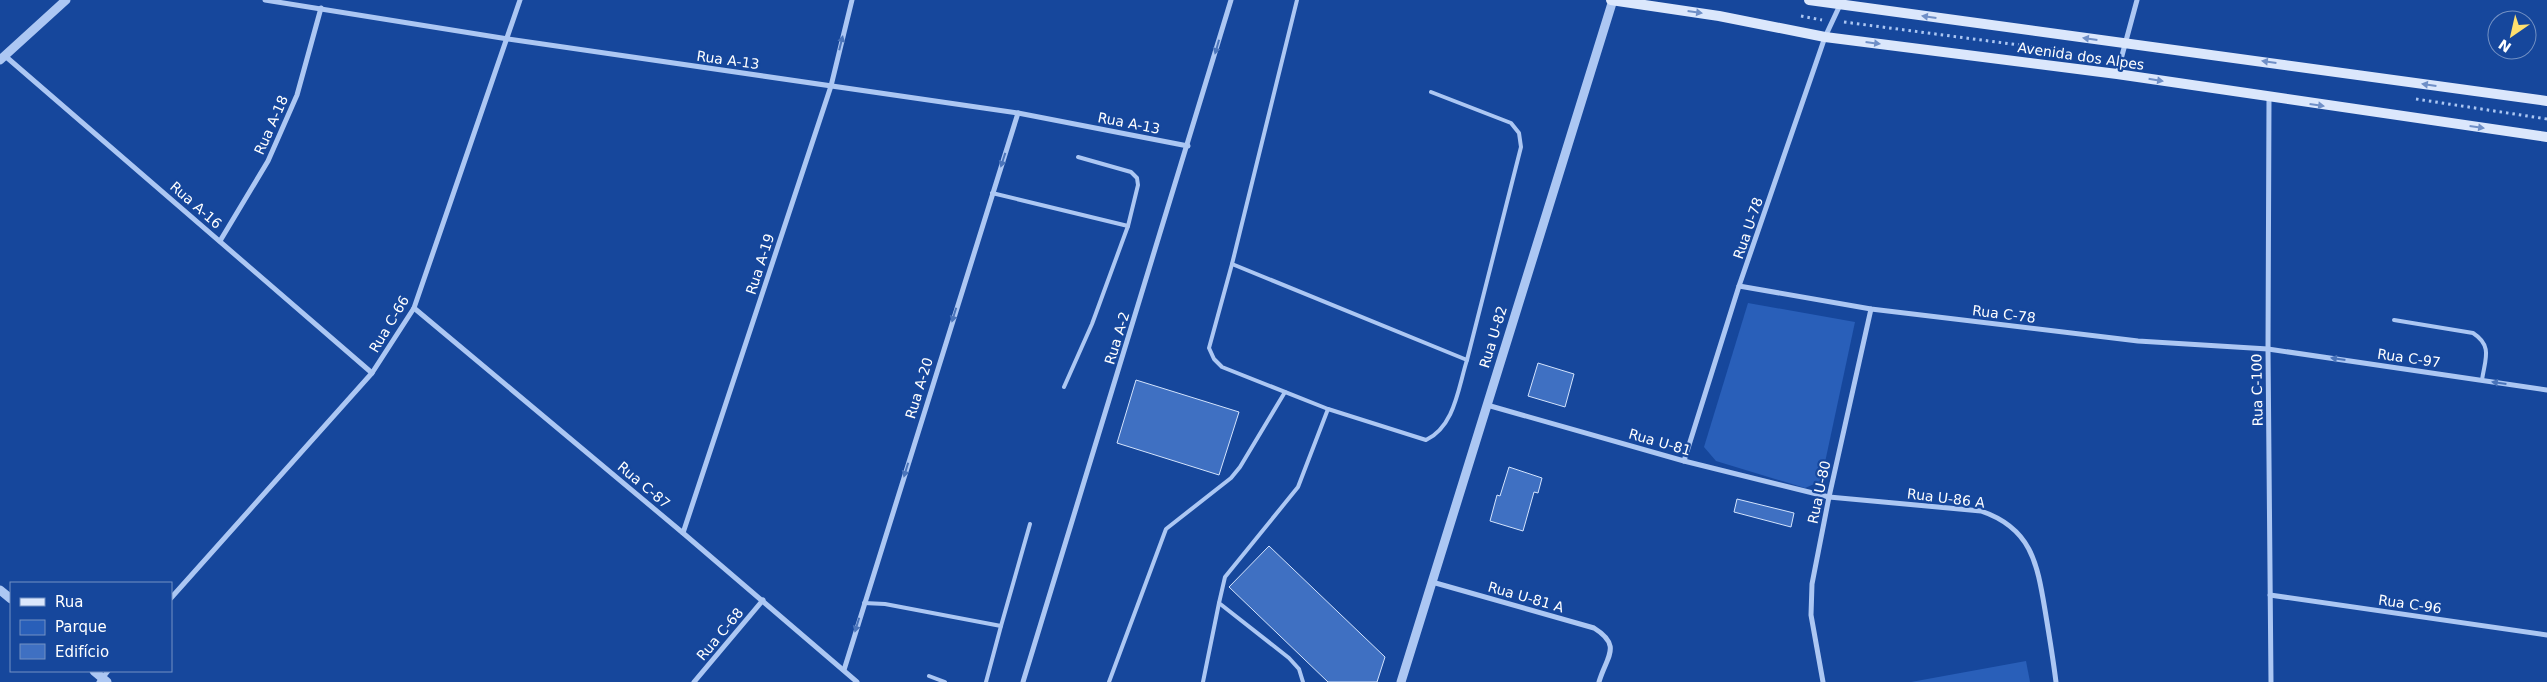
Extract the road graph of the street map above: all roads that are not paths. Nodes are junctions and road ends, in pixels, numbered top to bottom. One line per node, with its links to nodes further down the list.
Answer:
1 (66, 0): 15 (street)
2 (265, 0): 11 (street, Rua A-13)
3 (520, 0): 13 (street, Rua C-66)
4 (852, 0): 17 (street, Rua A-19, one-way to 4)
5 (1231, 0): 23 (street, Rua A-2, one-way to 23)
6 (1296, 0): 28 (lane)
7 (1612, 0): 12 (main road, Avenida dos Alpes, one-way to 12); 40 (street, Rua U-82)
8 (1809, 0): 10 (main road, Avenida dos Alpes)
9 (2137, 0): 14 (street)
10 (1840, 5): 12 (street, Rua U-78); 14 (main road, Avenida dos Alpes, one-way to 10)
11 (321, 8): 13 (street, Rua A-13); 27 (street, Rua A-18)
12 (1825, 37): 16 (main road, Avenida dos Alpes, one-way to 16); 29 (street, Rua U-78)
13 (508, 39): 17 (street, Rua A-13); 30 (street, Rua C-66)
14 (2125, 43): 16 (street); 20 (main road, Avenida dos Alpes, one-way to 14)
15 (2, 57): 27 (street, Rua A-16)
16 (2117, 74): 19 (main road, Avenida dos Alpes, one-way to 19)
17 (831, 86): 21 (street, Rua A-13); 45 (street, Rua A-19)
18 (1432, 92): 34 (lane)
19 (2269, 98): 22 (main road, Avenida dos Alpes, one-way to 22); 33 (street, Rua C-100)
20 (2547, 101)
21 (1018, 113): 23 (street, Rua A-13); 25 (street, Rua A-20, one-way to 25)
22 (2547, 137)
23 (1188, 146): 62 (street, Rua A-2)
24 (1078, 157): 26 (lane)
25 (992, 193): 26 (lane); 52 (street, Rua A-20, one-way to 52)
26 (1128, 226): 37 (lane)
27 (220, 241): 35 (street, Rua A-16)
28 (1232, 264): 34 (lane); 39 (lane)
29 (1739, 286): 31 (street, Rua C-78); 42 (street, Rua U-78)
30 (414, 308): 35 (street, Rua C-66); 45 (street, Rua C-87)
31 (1871, 309): 33 (street, Rua C-78); 43 (street, Rua U-80)
32 (2394, 320): 36 (lane)
33 (2268, 349): 36 (street, Rua C-97, one-way to 33); 48 (street, Rua C-100)
34 (1467, 360): 41 (lane)
35 (372, 373): 49 (street, Rua C-66)
36 (2482, 380): 38 (street, Rua C-97, one-way to 36)
37 (1064, 387)
38 (2547, 390)
39 (1285, 392): 41 (lane); 63 (lane)
40 (1487, 404): 42 (street, Rua U-81); 46 (street, Rua U-82)
41 (1328, 409): 53 (lane)
42 (1684, 460): 43 (street, Rua U-81)
43 (1829, 497): 68 (street, Rua U-80); 69 (street, Rua U-86 A)
44 (1030, 524): 54 (lane)
45 (683, 533): 51 (street, Rua C-87)
46 (1432, 582): 66 (street, Rua U-82); 67 (street, Rua U-81 A)
47 (0, 590): 50 (street)
48 (2270, 595): 55 (street, Rua C-96); 70 (street, Rua C-100)
49 (172, 597)
50 (10, 598)
51 (763, 600): 56 (street, Rua C-87); 58 (street, Rua C-68)
52 (864, 603): 54 (lane); 56 (street, Rua A-20, one-way to 56)
53 (1219, 603): 64 (lane); 65 (lane)
54 (1001, 626): 61 (lane)
55 (2547, 635)
56 (844, 670): 59 (street, Rua C-87)
57 (929, 676): 60 (lane)
58 (694, 682)
59 (857, 682)
60 (945, 682)
61 (986, 682)
62 (1023, 682)
63 (1109, 682)
64 (1203, 682)
65 (1303, 682)
66 (1401, 682)
67 (1599, 682)
68 (1823, 682)
69 (2056, 682)
70 (2271, 682)

